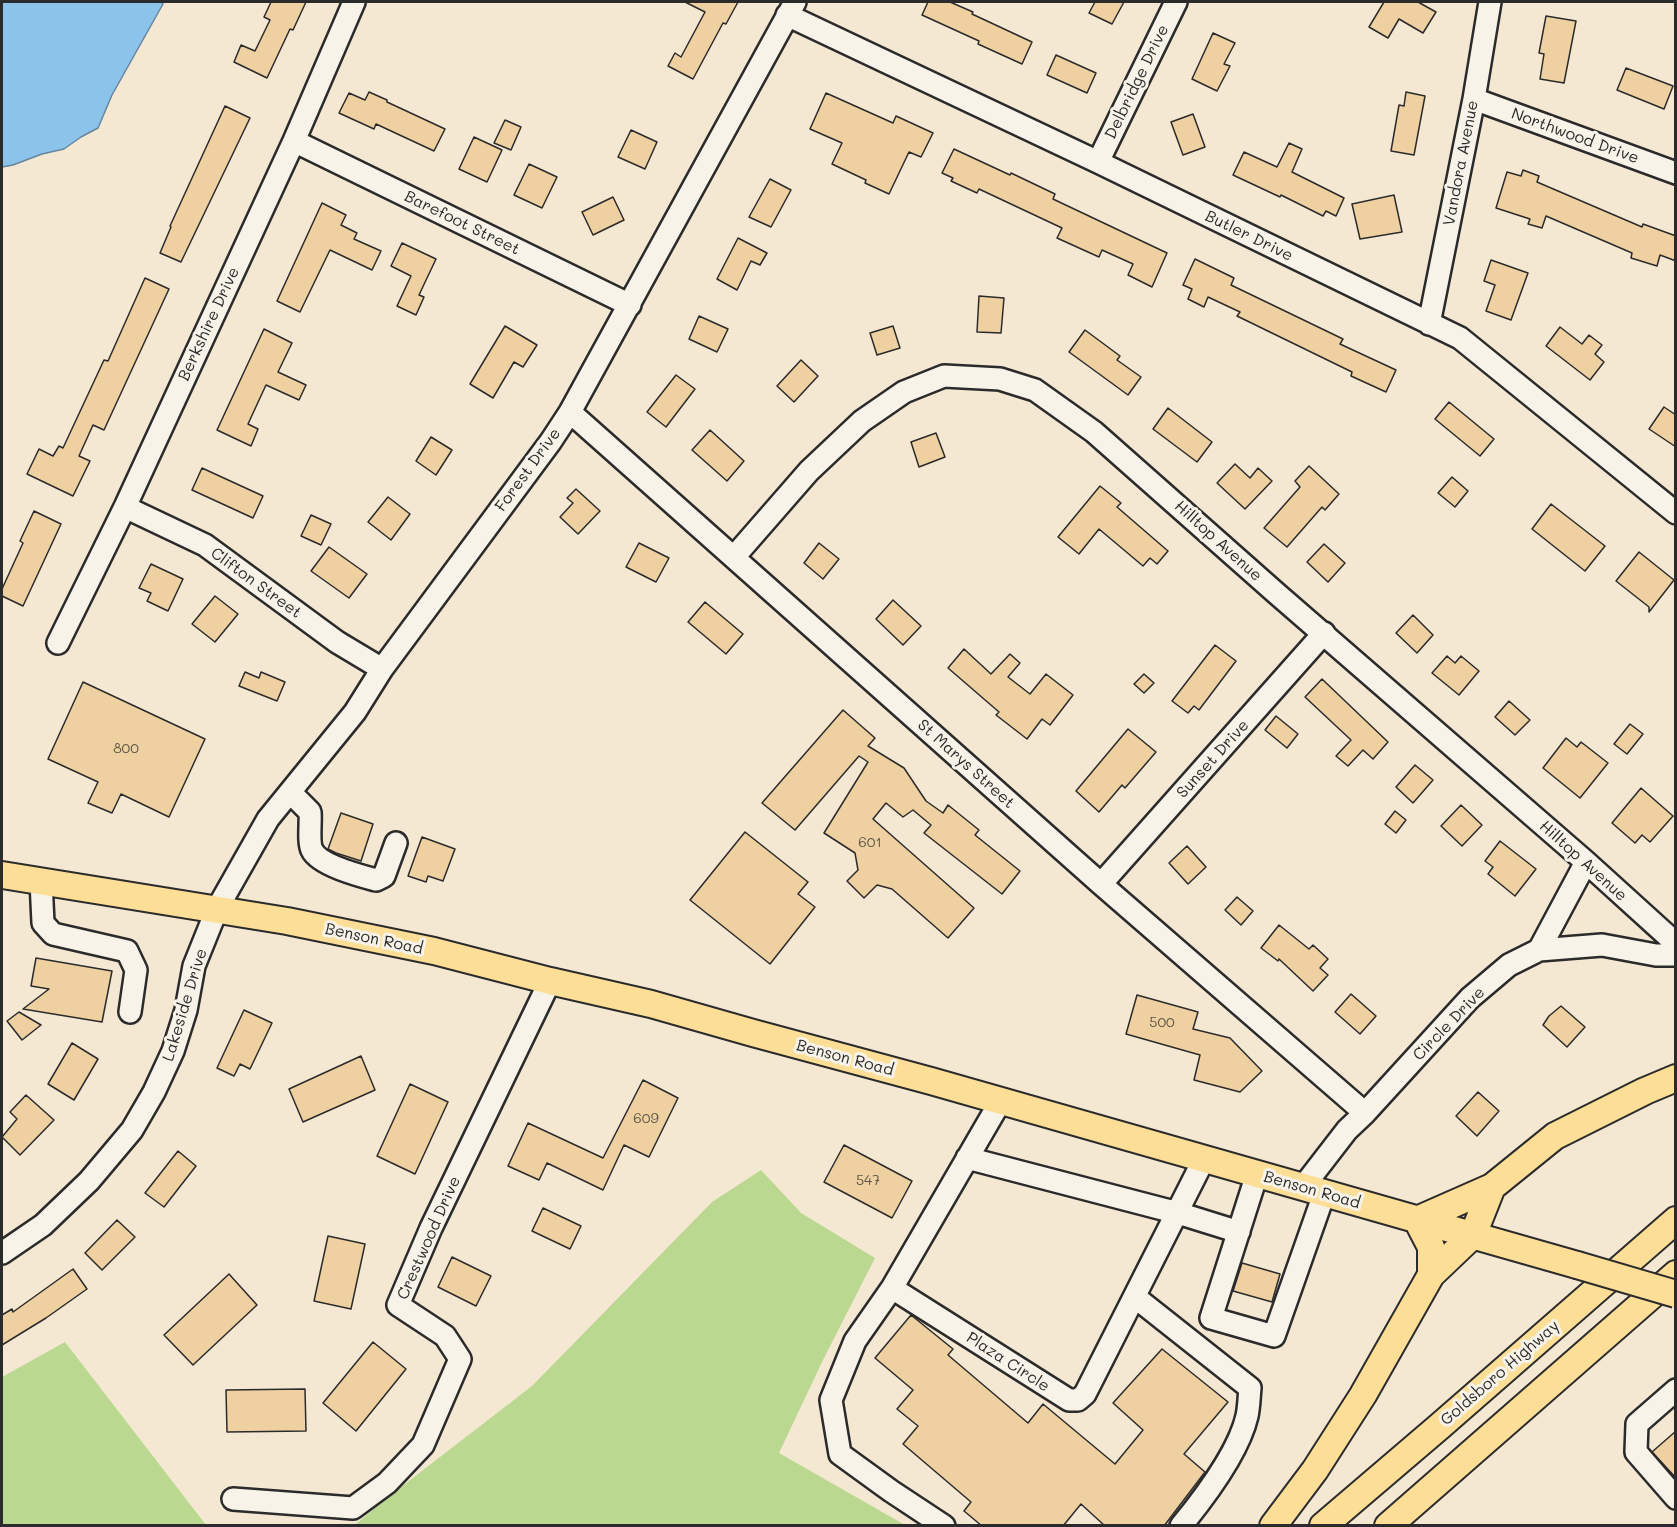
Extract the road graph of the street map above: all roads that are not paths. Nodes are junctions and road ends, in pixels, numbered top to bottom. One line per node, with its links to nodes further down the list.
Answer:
1 (354, 2): 6 (street, Berkshire Drive)
2 (1176, 2): 7 (street, Delbridge Drive)
3 (1490, 2): 5 (street, Vandora Avenue)
4 (791, 8): 7 (street, Butler Drive); 9 (street, Forest Drive)
5 (1473, 99): 8 (street, Northwood Drive); 10 (street, Vandora Avenue)
6 (294, 141): 9 (street, Barefoot Street); 12 (street, Berkshire Drive)
7 (1098, 162): 10 (street, Butler Drive)
8 (1676, 173)
9 (630, 305): 11 (street, Forest Drive)
10 (1429, 324): 13 (street, Butler Drive)
11 (570, 412): 14 (street, St Marys Street); 17 (street, Forest Drive)
12 (125, 507): 16 (street, Berkshire Drive); 17 (street, Clifton Street)
13 (1676, 513)
14 (734, 557): 15 (street, Hilltop Avenue); 23 (street, St Marys Street)
15 (1324, 633): 20 (street, Hilltop Avenue); 23 (street, Sunset Drive)
16 (58, 644)
17 (382, 669): 18 (street, Forest Drive)
18 (290, 792): 19 (street); 24 (street, Forest Drive)
19 (396, 843)
20 (1586, 862): 25 (street, Hilltop Avenue); 26 (street)
21 (2, 875): 22 (main road, Benson Road)
22 (41, 881): 24 (main road, Benson Road); 29 (street)
23 (1101, 884): 32 (street, St Marys Street)
24 (217, 909): 28 (main road, Benson Road); 43 (street, Lakeside Drive)
25 (1676, 945)
26 (1539, 950): 27 (street, Circle Drive); 32 (street, Circle Drive)
27 (1676, 955)
28 (550, 981): 31 (main road, Benson Road); 51 (street, Crestwood Drive)
29 (130, 1012)
30 (1676, 1078): 36 (main road)
31 (1000, 1102): 33 (street); 34 (main road, Benson Road)
32 (1365, 1113): 37 (street, Circle Drive)
33 (967, 1158): 38 (street); 46 (street)
34 (1204, 1160): 35 (main road, Benson Road); 38 (street, Plaza Circle)
35 (1257, 1174): 37 (main road, Benson Road); 41 (street)
36 (1492, 1187): 39 (main road); 42 (main road)
37 (1314, 1191): 39 (main road, Benson Road); 41 (street, Circle Drive)
38 (1178, 1213): 41 (street); 48 (street, Plaza Circle)
39 (1416, 1220): 42 (main road, Benson Road); 45 (main road)
40 (1676, 1220): 55 (main road, Goldsboro Highway)
41 (1239, 1232)
42 (1473, 1235): 45 (main road); 47 (main road, Benson Road, bridge)
43 (2, 1253)
44 (1676, 1274): 56 (main road)
45 (1431, 1275): 54 (main road)
46 (892, 1288): 48 (street, Plaza Circle); 52 (street)
47 (1676, 1293)
48 (1135, 1297): 53 (street)
49 (1676, 1390): 50 (street)
50 (1676, 1498)
51 (233, 1499)
52 (944, 1526)
53 (1181, 1526)
54 (1273, 1526)
55 (1323, 1526)
56 (1388, 1526)

